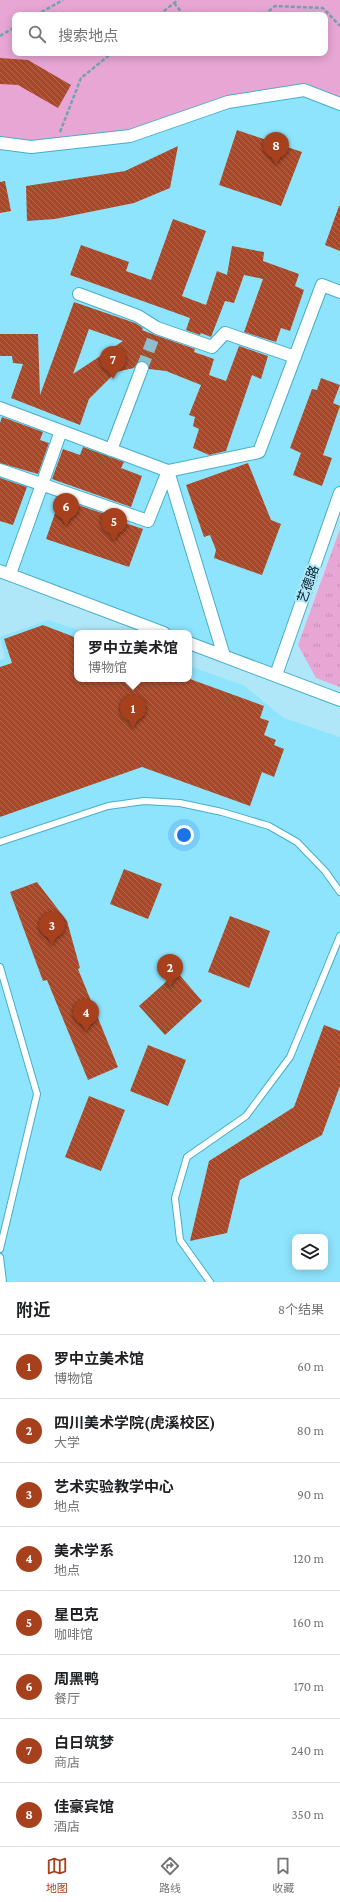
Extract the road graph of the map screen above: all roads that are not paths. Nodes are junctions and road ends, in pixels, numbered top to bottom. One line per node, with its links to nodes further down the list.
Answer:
1 (340, 104): 2 (street)
2 (0, 143)
3 (340, 292): 5 (street)
4 (80, 294): 5 (street)
5 (295, 357): 11 (street)
6 (142, 368): 9 (street)
7 (0, 408): 8 (street)
8 (61, 431): 9 (street); 12 (street)
9 (111, 450): 11 (street)
10 (0, 470): 12 (street)
11 (168, 471): 12 (street); 17 (street)
12 (43, 484): 14 (street)
13 (340, 493): 18 (street, 艺德路)
14 (5, 572): 15 (street)
15 (156, 630)
16 (192, 644): 17 (street)
17 (224, 656): 18 (street)
18 (276, 675): 19 (street)
19 (340, 700)
20 (0, 842): 21 (lane)
21 (340, 892)
22 (340, 936): 27 (lane)
23 (0, 968): 24 (lane)
24 (0, 1249)
25 (0, 1256): 26 (lane)
26 (3, 1282)
27 (210, 1282)

